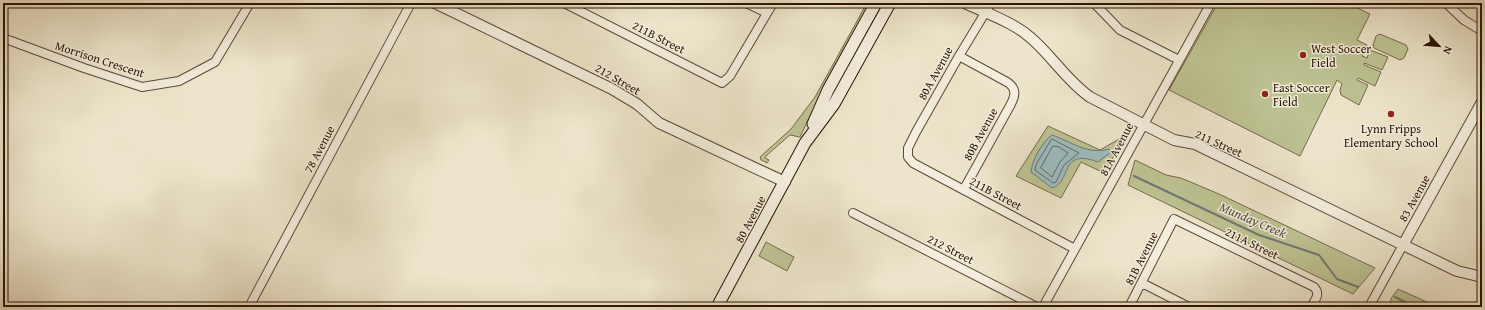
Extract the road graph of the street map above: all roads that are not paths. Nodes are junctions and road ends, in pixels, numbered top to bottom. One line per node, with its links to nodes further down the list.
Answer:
1 (250, 3): 17 (street, Morrison Crescent)
2 (411, 3): 32 (street, 78 Avenue)
3 (435, 3): 24 (street, 212 Street)
4 (746, 3): 15 (street)
5 (773, 3): 15 (street)
6 (876, 3): 22 (main road, 80 Avenue)
7 (890, 3): 22 (main road, 80 Avenue)
8 (965, 3): 14 (street, 211 Street)
9 (991, 3): 14 (street, 80A Avenue)
10 (1094, 3): 19 (street)
11 (1211, 3): 19 (street, 81A Avenue)
12 (1446, 3): 16 (street)
13 (568, 4): 15 (street, 211B Street)
14 (985, 12): 18 (street, 80A Avenue); 21 (street, 211 Street)
15 (767, 13)
16 (1482, 31)
17 (3, 38)
18 (958, 56): 23 (street, 80A Avenue); 25 (street, 80B Avenue)
19 (1179, 60): 21 (street, 81A Avenue)
20 (1482, 102): 28 (street, 83 Avenue)
21 (1143, 124): 28 (street, 211 Street); 29 (street, 81A Avenue)
22 (805, 143): 24 (main road, 80 Avenue)
23 (908, 157): 25 (street, 211B Street)
24 (785, 182): 33 (main road, 80 Avenue)
25 (964, 189): 29 (street, 211B Street)
26 (853, 213): 34 (street, 212 Street)
27 (1174, 219): 31 (street, 81B Avenue); 38 (street, 211A Street)
28 (1403, 245): 30 (street, 211 Street); 39 (street, 83 Avenue)
29 (1075, 249): 35 (street, 81A Avenue)
30 (1482, 276)
31 (1142, 282): 36 (street, 81B Avenue); 37 (street)
32 (249, 307)
33 (717, 307)
34 (1037, 307)
35 (1043, 307)
36 (1129, 307)
37 (1189, 307)
38 (1311, 307)
39 (1369, 307)

